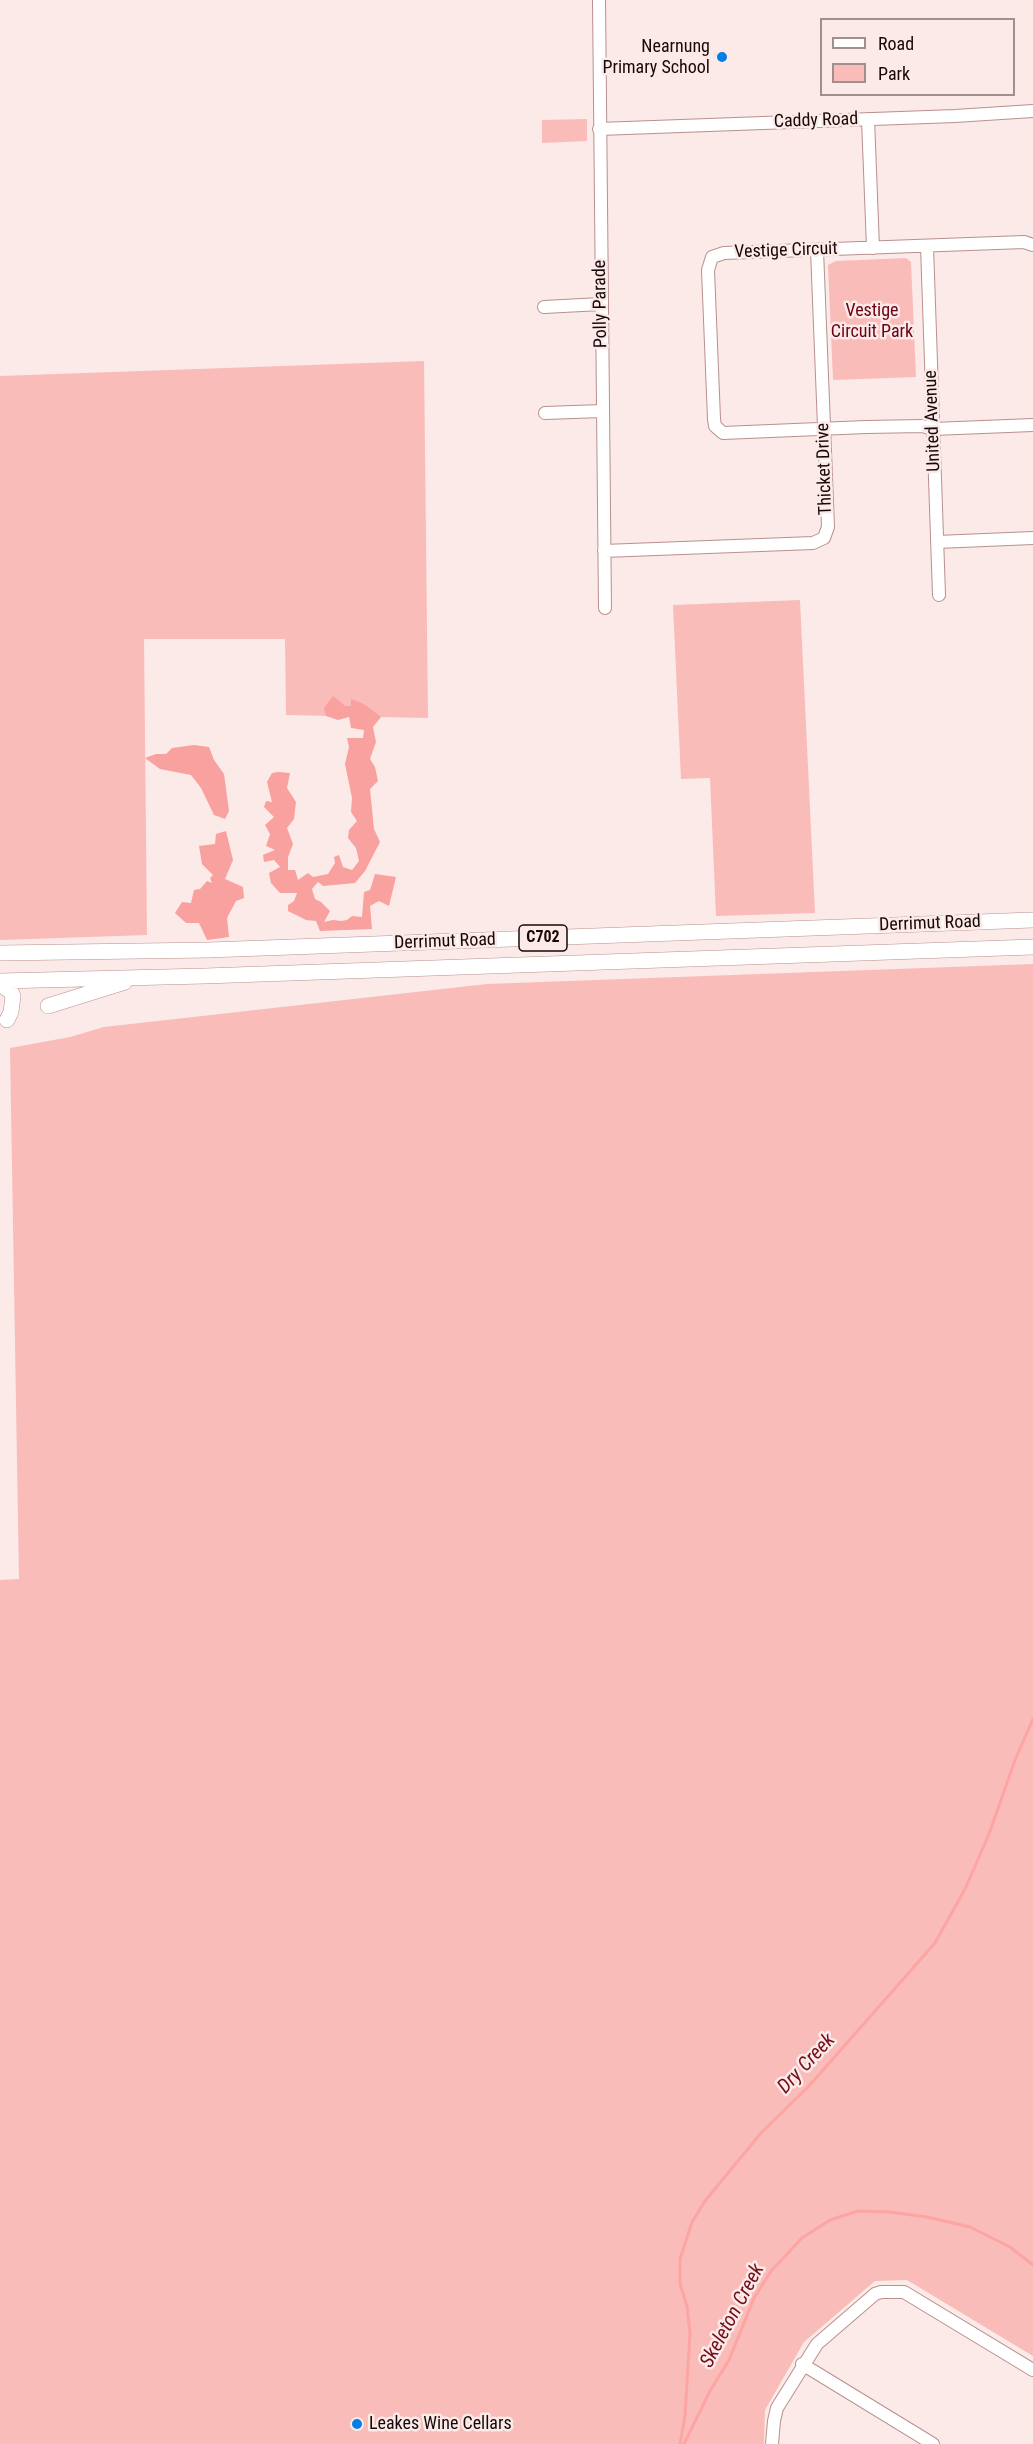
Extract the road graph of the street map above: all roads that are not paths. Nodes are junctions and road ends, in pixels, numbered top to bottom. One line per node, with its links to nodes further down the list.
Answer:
1 (599, 0): 4 (street, Polly Parade)
2 (1033, 111): 3 (street, Caddy Road)
3 (868, 119): 4 (street, Caddy Road); 7 (street)
4 (599, 129): 9 (street, Polly Parade)
5 (1033, 245): 6 (street, Vestige Circuit)
6 (927, 246): 7 (street, Vestige Circuit); 14 (street, United Avenue)
7 (873, 248): 8 (street, Vestige Circuit)
8 (818, 250): 15 (street, Thicket Drive); 15 (street, Vestige Circuit)
9 (601, 304): 10 (street); 11 (street, Polly Parade)
10 (544, 307)
11 (602, 411): 12 (street); 18 (street, Polly Parade)
12 (545, 413)
13 (1033, 425): 14 (street)
14 (933, 429): 15 (street); 17 (street, United Avenue)
15 (824, 430): 18 (street, Thicket Drive)
16 (1033, 538): 17 (street)
17 (938, 542): 19 (street, United Avenue)
18 (604, 551): 20 (street, Polly Parade)
19 (939, 595)
20 (605, 608)
21 (1033, 920): 23 (main road, Derrimut Road / C702)
22 (1033, 947): 25 (main road, Derrimut Road / C702)
23 (54, 951): 24 (main road, Derrimut Road / C702); 26 (main road)
24 (0, 953)
25 (140, 977): 26 (main road, Derrimut Road / C702); 28 (main road)
26 (51, 979): 27 (main road, Derrimut Road / C702)
27 (0, 982): 29 (main road)
28 (48, 1006)
29 (7, 1020)
30 (802, 2364): 31 (street); 32 (street); 33 (street)
31 (1033, 2370)
32 (772, 2444)
33 (933, 2444)

